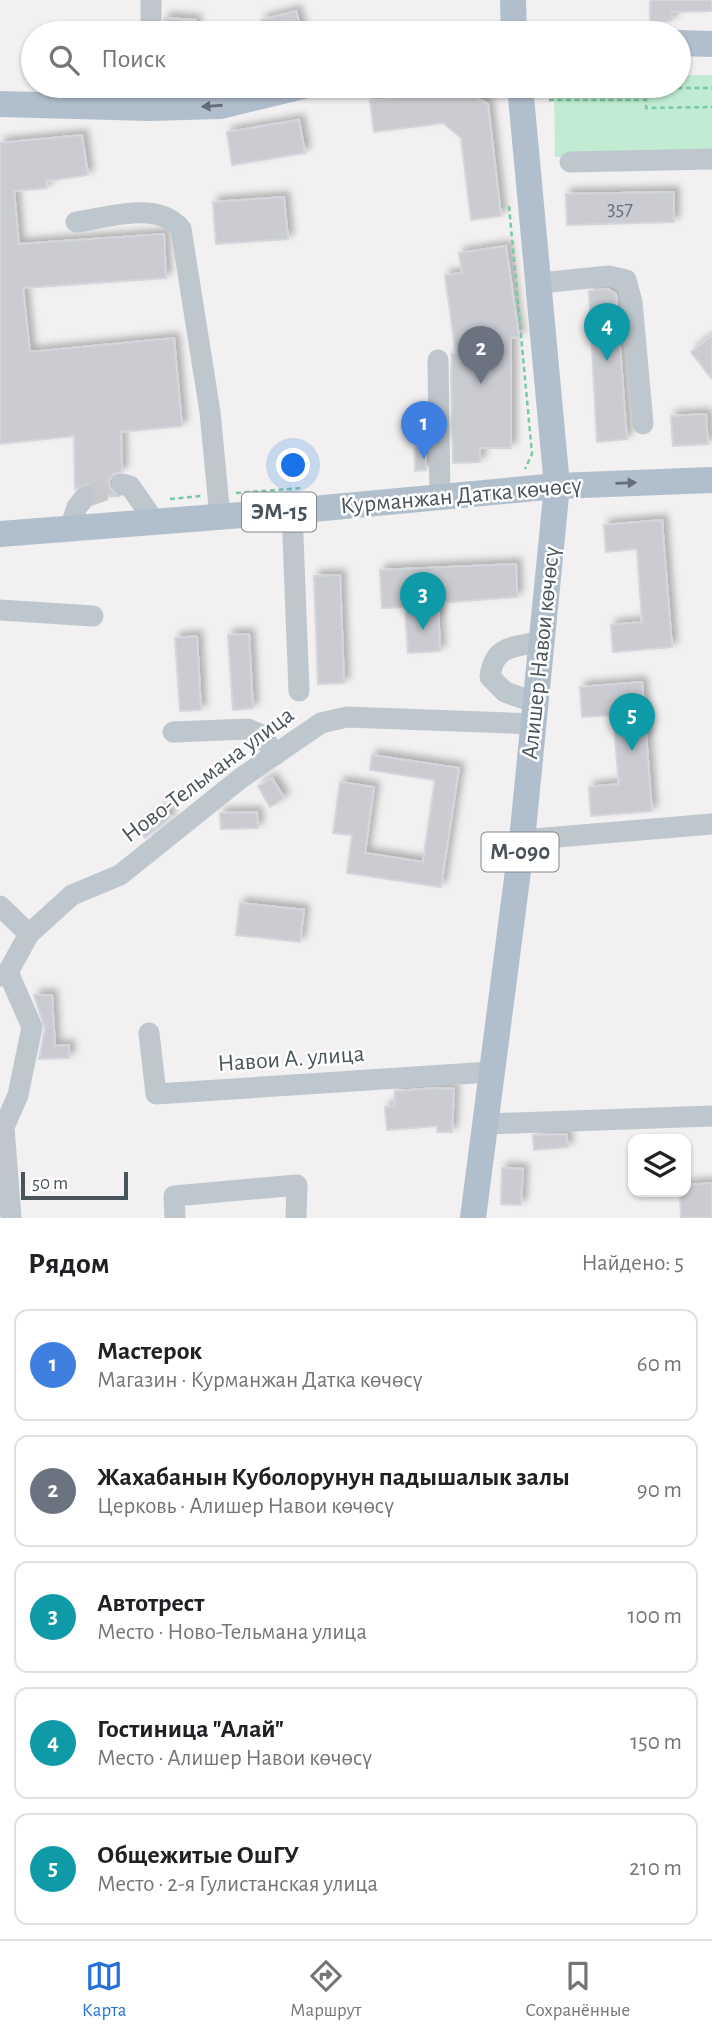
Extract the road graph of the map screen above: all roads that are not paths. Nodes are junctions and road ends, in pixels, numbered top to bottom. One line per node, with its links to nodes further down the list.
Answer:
1 (151, 0): 3 (street)
2 (513, 0): 4 (main road)
3 (150, 21)
4 (514, 21)
5 (691, 43): 6 (main road)
6 (712, 44)
7 (129, 98): 11 (main road)
8 (158, 98): 9 (main road, one-way to 8)
9 (253, 98)
10 (521, 98): 15 (main road, Алишер Навои көчөсү)
11 (0, 104)
12 (712, 159): 13 (street)
13 (570, 162)
14 (76, 222): 24 (street)
15 (540, 283): 17 (street); 20 (main road, Алишер Навои көчөсү)
16 (438, 360): 22 (street)
17 (643, 424)
18 (712, 480): 20 (main road, Курманжан Датка көчөсү, one-way to 18)
19 (122, 484): 25 (street)
20 (558, 485): 22 (main road, Курманжан Датка көчөсү / ЭМ-15); 30 (main road, Алишер Навои көчөсү / М-090)
21 (85, 497): 26 (street)
22 (440, 497): 23 (main road, Курманжан Датка көчөсү / ЭМ-15)
23 (292, 511): 24 (main road, Курманжан Датка көчөсү / ЭМ-15); 31 (street)
24 (220, 517): 25 (main road, Курманжан Датка көчөсү / ЭМ-15)
25 (156, 522): 26 (main road, Курманжан Датка көчөсү / ЭМ-15)
26 (70, 528): 27 (main road, Курманжан Датка көчөсү / ЭМ-15)
27 (0, 534)
28 (0, 610): 29 (street)
29 (93, 616)
30 (542, 641): 32 (main road, Алишер Навои көчөсү / М-090); 32 (street)
31 (299, 691)
32 (535, 713): 34 (street, Ново-Тельмана улица); 36 (main road, Алишер Навои көчөсү / М-090)
33 (173, 732): 34 (street)
34 (275, 755): 38 (street, Ново-Тельмана улица)
35 (712, 824): 36 (street)
36 (522, 840): 41 (main road, Алишер Навои көчөсү / М-090)
37 (0, 906): 38 (street)
38 (29, 934): 39 (street, Ново-Тельмана улица)
39 (4, 974): 44 (street)
40 (149, 1033): 41 (street, Навои А. улица)
41 (490, 1072): 43 (main road, Алишер Навои көчөсү / М-090)
42 (712, 1116): 43 (street)
43 (485, 1124): 47 (main road, Алишер Навои көчөсү / М-090)
44 (11, 1218)
45 (176, 1218): 46 (street)
46 (296, 1218)
47 (473, 1218)

